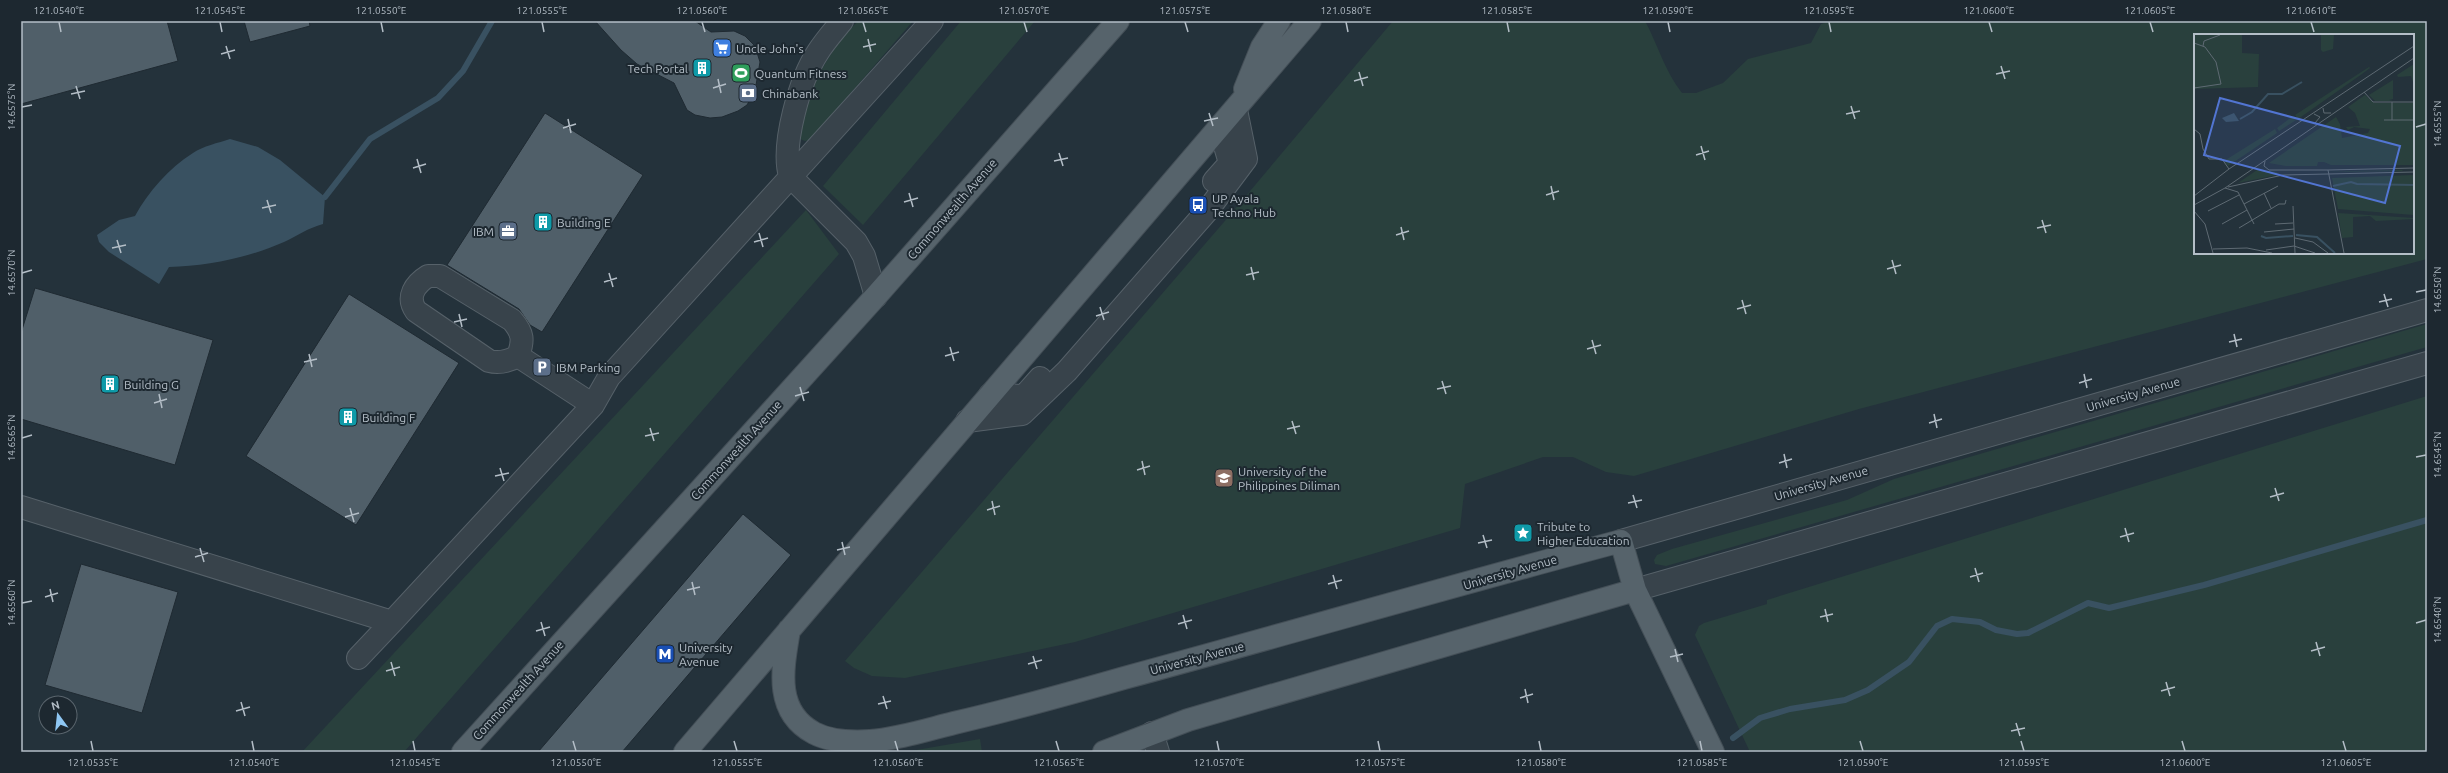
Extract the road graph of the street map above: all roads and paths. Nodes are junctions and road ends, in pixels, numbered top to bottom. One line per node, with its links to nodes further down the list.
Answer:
1 (842, 21): 8 (street)
2 (932, 21): 8 (street)
3 (1118, 21): 9 (main road, Commonwealth Avenue)
4 (1279, 21): 6 (main road)
5 (1310, 21): 6 (main road)
6 (1236, 110): 7 (main road); 15 (street)
7 (1220, 129): 13 (main road); 13 (street)
8 (790, 176): 9 (street); 14 (street)
9 (876, 296): 23 (main road, Commonwealth Avenue)
10 (2427, 310): 17 (street, University Avenue)
11 (518, 356): 11 (street); 14 (street)
12 (2427, 363): 18 (street)
13 (990, 395): 15 (main road)
14 (593, 405): 19 (street)
15 (967, 421): 20 (main road)
16 (21, 507): 19 (street)
17 (1621, 541): 18 (main road); 20 (main road, University Avenue)
18 (1635, 590): 22 (main road); 26 (main road)
19 (392, 622): 21 (street)
20 (789, 630): 24 (main road)
21 (358, 658)
22 (1155, 742): 25 (main road)
23 (463, 752)
24 (685, 752)
25 (1104, 752)
26 (1713, 752)

